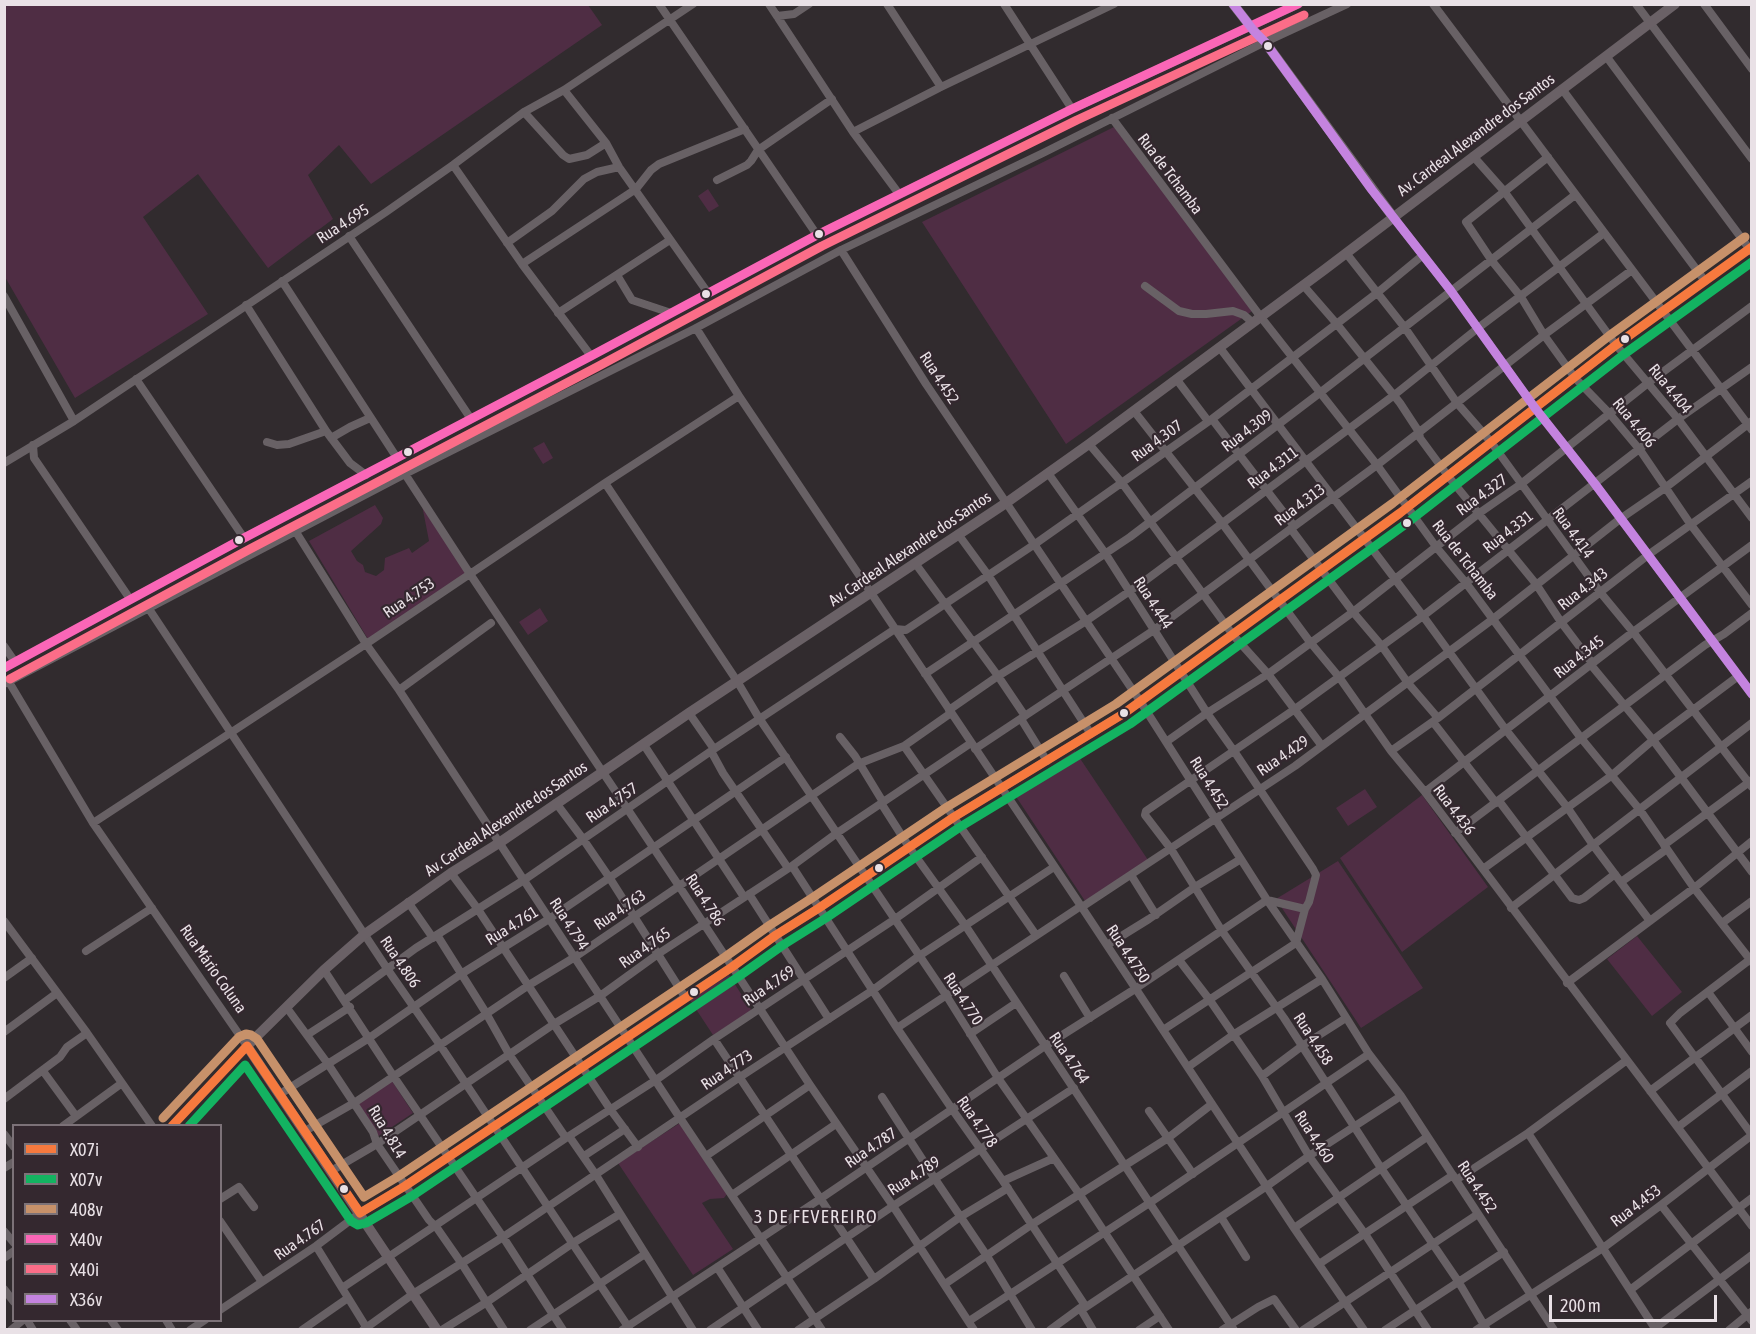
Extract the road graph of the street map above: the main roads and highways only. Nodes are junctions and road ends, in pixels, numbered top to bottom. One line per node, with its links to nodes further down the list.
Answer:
1 (1233, 4): 3 (main road)
2 (1675, 4): 3 (main road, Av. Cardeal Alexandre dos Santos)
3 (1393, 217): 4 (main road, Av. Cardeal Alexandre dos Santos)
4 (247, 1046): 5 (main road, Rua Mário Coluna)
5 (440, 1329)

